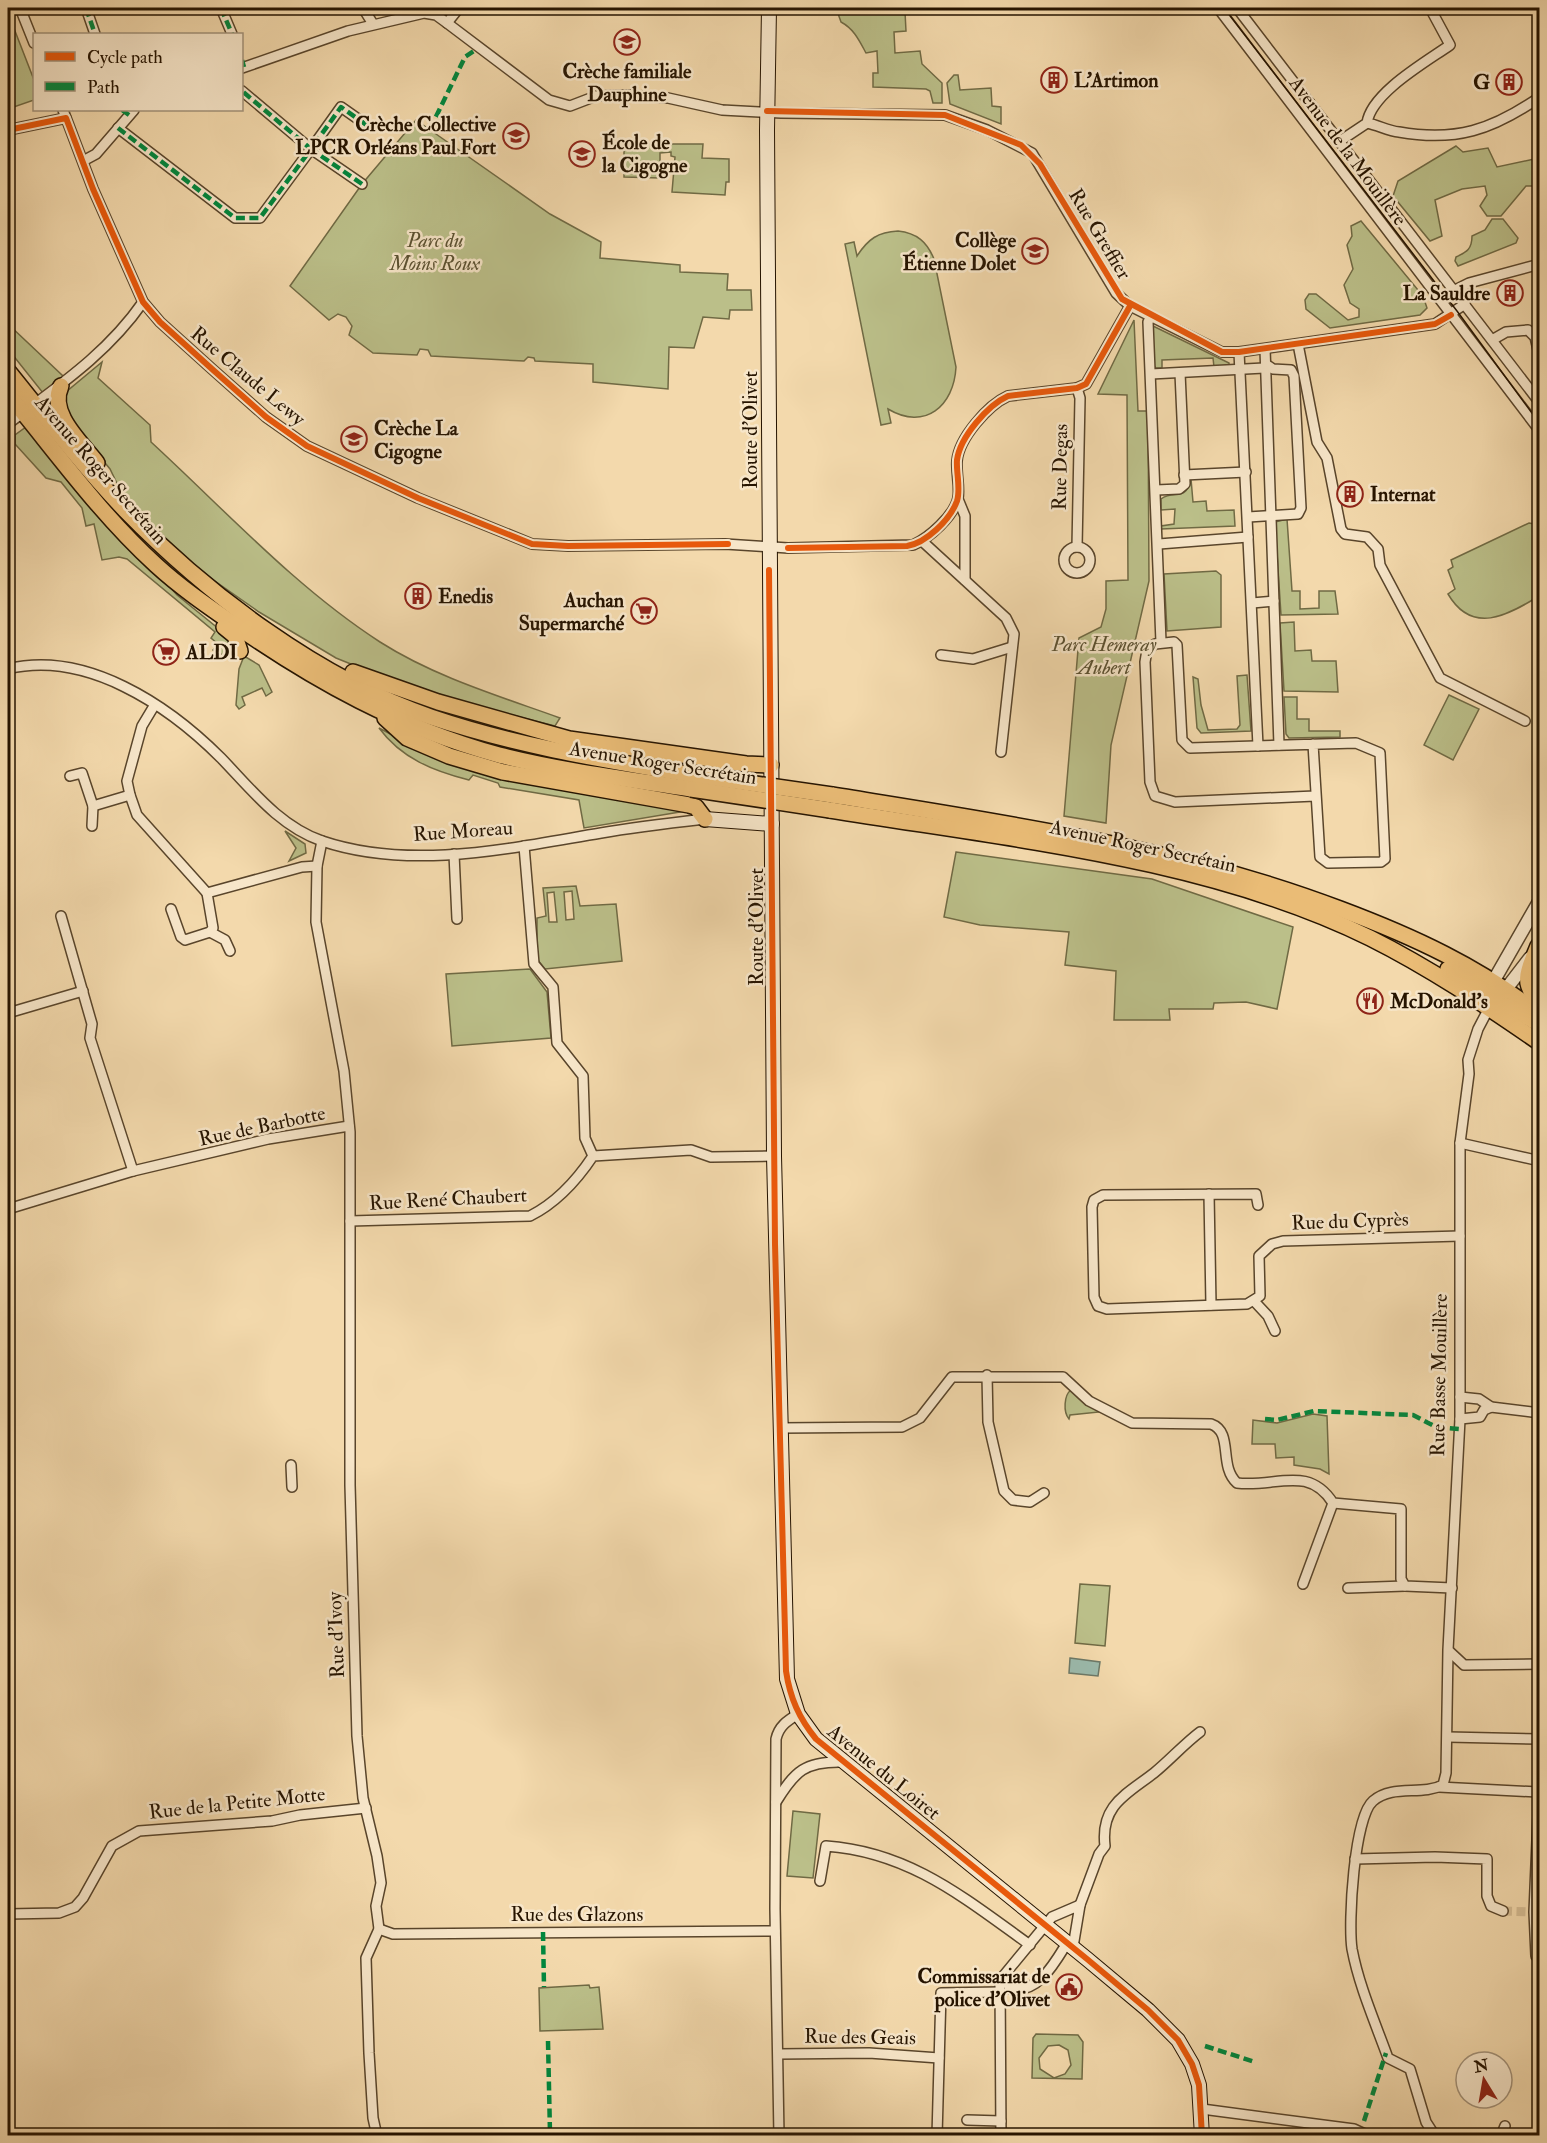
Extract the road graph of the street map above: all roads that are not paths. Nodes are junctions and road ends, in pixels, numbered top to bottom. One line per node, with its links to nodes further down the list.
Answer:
1 (20, 8): 14 (street)
2 (86, 8): 12 (street)
3 (221, 8): 13 (street)
4 (363, 8): 11 (street)
5 (459, 8): 10 (street)
6 (769, 8): 19 (main road, Route d'Olivet)
7 (1218, 8): 34 (street, Avenue de la Mouillère)
8 (1237, 8): 25 (street, Avenue de la Mouillère)
9 (1430, 8): 21 (street)
10 (447, 23): 11 (street, Rue Greffier); 19 (street, Rue Greffier)
11 (373, 24): 15 (street, Rue Greffier)
12 (95, 33)
13 (232, 33)
14 (33, 40)
15 (243, 65)
16 (243, 92): 26 (street)
17 (1539, 97): 21 (street)
18 (128, 111): 23 (street)
19 (767, 111): 33 (street, Rue Greffier); 64 (main road, Route d'Olivet)
20 (65, 114): 24 (street, Rue Claude Lewy); 27 (street, Rue Claude Lewy)
21 (1367, 123): 25 (street)
22 (369, 126): 26 (street)
23 (118, 128): 26 (street); 27 (street)
24 (8, 130)
25 (1340, 141): 30 (street, Avenue de la Mouillère)
26 (311, 149): 28 (street)
27 (83, 161): 31 (street, Rue Claude Lewy)
28 (362, 184)
29 (1539, 264): 30 (street)
30 (1455, 290): 32 (street, Avenue de la Mouillère)
31 (143, 302): 46 (street); 64 (street, Rue Claude Lewy)
32 (1465, 304): 34 (street); 36 (street, Avenue de la Mouillère)
33 (1130, 306): 35 (street, Rue Greffier); 47 (street)
34 (1451, 315): 37 (street, Rue Greffier); 53 (street, Avenue de la Mouillère)
35 (1150, 316): 39 (street, Rue Greffier); 45 (street)
36 (1492, 340): 40 (street); 49 (street, Avenue de la Mouillère)
37 (1298, 344): 38 (street, Rue Greffier); 78 (street)
38 (1265, 349): 39 (street, Rue Greffier); 41 (street)
39 (1239, 352): 42 (street)
40 (1539, 358)
41 (1266, 366): 42 (street); 59 (street); 59 (street)
42 (1241, 369): 44 (street); 54 (street)
43 (8, 371): 50 (main road, Avenue Roger Secrétain)
44 (1180, 373): 45 (street); 55 (street)
45 (1150, 374): 56 (street)
46 (61, 386): 50 (street); 58 (main road)
47 (1077, 388): 57 (street); 65 (street, Rue Degas)
48 (8, 394): 51 (main road, Avenue Roger Secrétain)
49 (1539, 403)
50 (35, 405): 51 (street); 58 (main road, Avenue Roger Secrétain)
51 (22, 413): 52 (street); 66 (main road, Avenue Roger Secrétain)
52 (8, 424)
53 (1539, 431)
54 (1246, 472): 55 (street); 60 (street)
55 (1184, 475): 56 (street)
56 (1156, 490): 63 (street)
57 (958, 499): 62 (street); 67 (street)
58 (124, 509): 73 (main road, Avenue Roger Secrétain)
59 (1270, 515): 60 (street); 68 (street)
60 (1248, 516): 61 (street)
61 (1248, 537): 63 (street); 69 (street)
62 (922, 541): 64 (street, Rue Claude Lewy); 67 (street)
63 (1159, 544): 70 (street)
64 (769, 547): 83 (main road, Route d'Olivet)
65 (1077, 547)
66 (158, 566): 72 (main road); 77 (main road, Avenue Roger Secrétain)
67 (965, 580): 71 (street)
68 (1274, 602): 69 (street); 80 (street)
69 (1252, 603): 81 (street)
70 (1161, 642): 81 (street); 87 (street)
71 (1012, 647): 74 (street); 82 (street)
72 (240, 651)
73 (305, 655): 83 (main road); 85 (main road, Avenue Roger Secrétain)
74 (941, 655)
75 (8, 669): 76 (street, Rue Moreau)
76 (154, 706): 86 (street); 93 (street, Rue Moreau)
77 (378, 712): 85 (main road, Avenue Roger Secrétain); 90 (main road)
78 (1525, 721)
79 (1313, 744): 80 (street); 87 (street); 87 (street)
80 (1280, 745): 81 (street)
81 (1258, 746)
82 (1001, 752)
83 (771, 765): 91 (main road, Route d'Olivet)
84 (70, 776): 89 (street)
85 (692, 782): 88 (main road, Avenue Roger Secrétain, bridge)
86 (130, 795): 89 (street); 97 (street)
87 (1315, 796)
88 (831, 803): 107 (main road, Avenue Roger Secrétain); 107 (main road, Avenue Roger Secrétain)
89 (93, 806): 92 (street)
90 (705, 819): 91 (main road, Rue Moreau); 94 (street, Rue Moreau)
91 (772, 824): 116 (main road, Route d'Olivet)
92 (92, 826)
93 (322, 841): 95 (street, Rue Moreau); 96 (street, Rue de Barbotte)
94 (524, 846): 95 (street, Rue Moreau); 115 (street)
95 (454, 854): 101 (street)
96 (317, 866): 97 (street); 113 (street, Rue de Barbotte)
97 (207, 893): 102 (street)
98 (1539, 900): 107 (street, Rue Basse Mouillère)
99 (171, 909): 102 (street)
100 (61, 916): 105 (street)
101 (457, 920)
102 (210, 932): 104 (street)
103 (1539, 945): 106 (street, Rue Basse Mouillère); 108 (main road)
104 (230, 951)
105 (82, 991): 109 (street); 118 (street)
106 (1506, 991): 107 (main road, Avenue Roger Secrétain); 107 (street, Rue Basse Mouillère); 110 (main road, Avenue Roger Secrétain)
107 (1491, 995): 111 (main road); 112 (main road, Avenue Roger Secrétain); 114 (street, Rue Basse Mouillère)
108 (1539, 1002)
109 (8, 1013)
110 (1539, 1015)
111 (1539, 1025)
112 (1539, 1043)
113 (349, 1126): 118 (street, Rue de Barbotte); 122 (street, Rue d'Ivoy)
114 (1460, 1143): 117 (street); 123 (street, Rue Basse Mouillère)
115 (594, 1156): 116 (street); 122 (street, Rue René Chaubert)
116 (774, 1156): 124 (main road, Route d'Olivet)
117 (1539, 1161)
118 (133, 1171): 121 (street, Rue de Barbotte)
119 (1209, 1194): 120 (street); 126 (street); 126 (street)
120 (1258, 1205)
121 (8, 1209)
122 (350, 1221): 153 (street, Rue d'Ivoy)
123 (1460, 1236): 125 (street, Rue du Cyprès); 129 (street, Rue Basse Mouillère)
124 (780, 1285): 133 (main road, Avenue du Loiret)
125 (1254, 1301): 126 (street); 127 (street)
126 (1211, 1305)
127 (1275, 1331)
128 (987, 1375): 133 (street); 136 (street); 137 (street)
129 (1460, 1397): 130 (street); 132 (street, Rue Basse Mouillère)
130 (1491, 1407): 131 (street); 132 (street)
131 (1539, 1413)
132 (1461, 1419): 141 (street, Rue Basse Mouillère)
133 (781, 1428): 144 (main road, Avenue du Loiret)
134 (291, 1465): 135 (street)
135 (292, 1487)
136 (1044, 1493)
137 (1333, 1503): 138 (street); 139 (street)
138 (1303, 1584)
139 (1405, 1586): 140 (street); 141 (street)
140 (1348, 1588)
141 (1452, 1588): 142 (street, Rue Basse Mouillère)
142 (1450, 1652): 143 (street); 146 (street, Rue Basse Mouillère)
143 (1539, 1664)
144 (798, 1714): 148 (main road, Avenue du Loiret); 152 (street)
145 (1200, 1732): 156 (street)
146 (1448, 1737): 147 (street); 150 (street, Rue Basse Mouillère)
147 (1539, 1739)
148 (843, 1762): 152 (street); 159 (main road, Avenue du Loiret)
149 (1539, 1769): 151 (street)
150 (1439, 1787): 151 (street); 154 (street)
151 (1538, 1792): 164 (street)
152 (776, 1802): 161 (street)
153 (366, 1808): 158 (street, Rue de la Petite Motte); 160 (street, Rue d'Ivoy)
154 (1355, 1859): 157 (street); 178 (street)
155 (820, 1881): 162 (street)
156 (1080, 1905): 159 (street); 163 (street)
157 (1503, 1911)
158 (8, 1914)
159 (1045, 1925): 162 (street); 163 (main road, Avenue du Loiret)
160 (379, 1929): 161 (street, Rue des Glazons); 172 (street, Rue d'Ivoy)
161 (775, 1931): 167 (street)
162 (1030, 1945): 165 (street)
163 (1070, 1945): 165 (street); 169 (main road, Avenue du Loiret)
164 (1536, 1956)
165 (1004, 1976): 166 (street)
166 (1000, 1992): 168 (street); 171 (street)
167 (779, 2054): 168 (street, Rue des Geais); 173 (street)
168 (939, 2058): 174 (street)
169 (1202, 2109): 176 (main road, Avenue du Loiret); 177 (street)
170 (967, 2120): 171 (street)
171 (1001, 2121): 175 (street)
172 (377, 2136)
173 (779, 2136)
174 (936, 2136)
175 (1001, 2136)
176 (1202, 2136)
177 (1369, 2136)
178 (1435, 2136)

